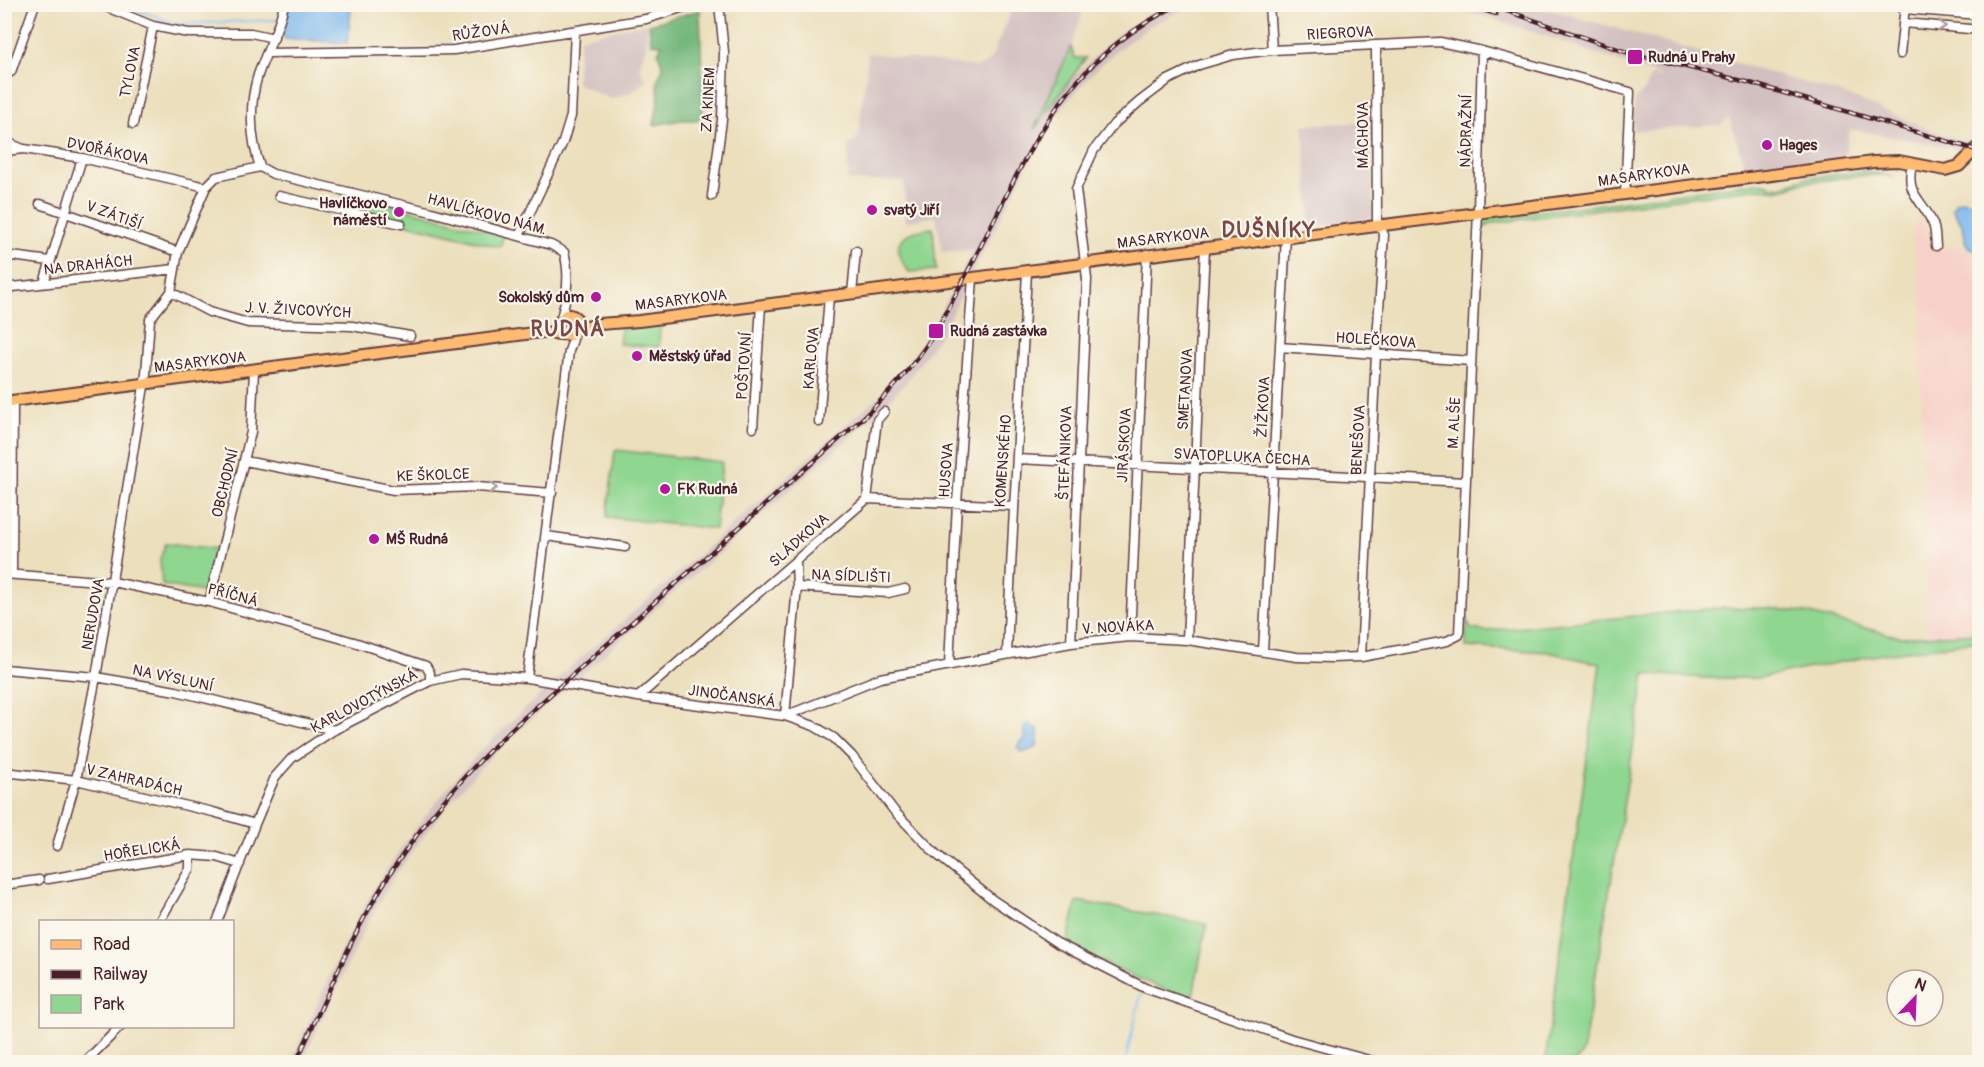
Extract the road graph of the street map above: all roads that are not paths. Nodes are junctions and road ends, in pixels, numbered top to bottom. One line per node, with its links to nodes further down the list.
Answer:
1 (35, 4): 19 (street)
2 (99, 4): 10 (street)
3 (284, 4): 13 (street)
4 (694, 4): 12 (street, RŮŽOVÁ)
5 (719, 4): 32 (street, ZA KINEM)
6 (1269, 4): 15 (street)
7 (1905, 7): 8 (street); 9 (street)
8 (1980, 15)
9 (1904, 23): 11 (street, one-way to 11); 18 (street)
10 (153, 26): 13 (street); 20 (street, TYLOVA)
11 (1980, 30)
12 (575, 31): 17 (street, RŮŽOVÁ); 39 (street)
13 (274, 38): 17 (street)
14 (1376, 45): 15 (street, RIEGROVA); 16 (street, RIEGROVA); 38 (street, MÁCHOVA)
15 (1272, 50): 48 (street, RIEGROVA)
16 (1482, 51): 30 (street, RIEGROVA); 36 (street, NÁDRAŽNÍ)
17 (268, 53): 27 (street)
18 (1900, 54)
19 (12, 72)
20 (133, 124)
21 (4, 141): 23 (street)
22 (1980, 145): 26 (main road, MASARYKOVA)
23 (24, 149): 24 (street, DVOŘÁKOVA); 25 (street, DVOŘÁKOVA)
24 (4, 151)
25 (82, 158): 28 (street, DVOŘÁKOVA); 34 (street)
26 (1912, 164): 30 (main road, MASARYKOVA); 41 (street)
27 (260, 167): 28 (street); 29 (street, HAVLÍČKOVO NÁM.)
28 (206, 187): 44 (street)
29 (353, 193): 35 (street); 39 (street, HAVLÍČKOVO NÁM.)
30 (1625, 194): 36 (main road, MASARYKOVA)
31 (279, 196): 35 (street)
32 (712, 196)
33 (40, 204): 34 (street, V ZÁTIŠÍ)
34 (67, 212): 44 (street, V ZÁTIŠÍ); 47 (street)
35 (348, 212): 37 (street)
36 (1478, 212): 38 (main road, MASARYKOVA); 67 (street, M. ALŠE)
37 (401, 224)
38 (1379, 225): 40 (main road, MASARYKOVA); 66 (street, BENEŠOVA)
39 (519, 236): 57 (street, HAVLÍČKOVO NÁM.)
40 (1286, 237): 42 (main road, MASARYKOVA); 64 (street, ŽIŽKOVA)
41 (1935, 246)
42 (1205, 247): 45 (main road, MASARYKOVA); 78 (street, SMETANOVA)
43 (856, 251): 55 (street)
44 (178, 252): 49 (street)
45 (1147, 254): 48 (main road, MASARYKOVA); 77 (street, JIRÁSKOVA)
46 (4, 255): 47 (street)
47 (50, 261): 52 (street)
48 (1084, 263): 50 (main road, MASARYKOVA); 76 (street, ŠTEFÁNIKOVA)
49 (175, 269): 52 (street, NA DRAHÁCH); 54 (street)
50 (1027, 270): 51 (main road, MASARYKOVA); 74 (street, KOMENSKÉHO)
51 (973, 278): 55 (main road, MASARYKOVA); 85 (street, HUSOVA)
52 (44, 283): 53 (street, NA DRAHÁCH)
53 (4, 288)
54 (171, 292): 62 (street, J. V. ŽIVCOVÝCH); 69 (street, NERUDOVA)
55 (852, 294): 56 (main road, MASARYKOVA)
56 (830, 296): 58 (main road, MASARYKOVA); 72 (street, KARLOVA)
57 (566, 302): 59 (street); 60 (street)
58 (761, 305): 60 (main road, MASARYKOVA); 73 (street, POŠTOVNÍ)
59 (561, 319): 60 (main road); 61 (main road)
60 (572, 327): 61 (main road); 82 (street)
61 (541, 332): 65 (main road, MASARYKOVA)
62 (394, 334): 63 (street, J. V. ŽIVCOVÝCH); 65 (street)
63 (410, 336)
64 (1280, 347): 66 (street, HOLEČKOVA); 79 (street, ŽIŽKOVA)
65 (396, 352): 68 (main road, MASARYKOVA)
66 (1376, 354): 67 (street, HOLEČKOVA); 80 (street, BENEŠOVA)
67 (1471, 361): 81 (street, M. ALŠE)
68 (254, 370): 69 (main road, MASARYKOVA); 75 (street, OBCHODNÍ)
69 (144, 384): 70 (main road, MASARYKOVA); 91 (street, NERUDOVA)
70 (9, 401): 84 (street)
71 (884, 412): 83 (street)
72 (819, 422)
73 (753, 428)
74 (1017, 459): 76 (street, SVATOPLUKA ČECHA); 86 (street, KOMENSKÉHO)
75 (245, 461): 82 (street, KE ŠKOLCE, one-way to 82); 94 (street, OBCHODNÍ)
76 (1078, 462): 77 (street, SVATOPLUKA ČECHA); 98 (street, ŠTEFÁNIKOVA)
77 (1136, 466): 78 (street, SVATOPLUKA ČECHA); 96 (street, JIRÁSKOVA)
78 (1195, 468): 79 (street, SVATOPLUKA ČECHA); 97 (street, SMETANOVA)
79 (1274, 472): 80 (street, SVATOPLUKA ČECHA); 99 (street, ŽIŽKOVA)
80 (1370, 478): 81 (street, SVATOPLUKA ČECHA); 101 (street, BENEŠOVA)
81 (1465, 482): 95 (street, M. ALŠE)
82 (552, 493): 87 (street)
83 (867, 499): 85 (street); 89 (street, SLÁDKOVA)
84 (8, 502): 90 (street)
85 (957, 504): 86 (street); 102 (street, HUSOVA)
86 (1013, 506): 100 (street, KOMENSKÉHO)
87 (546, 536): 88 (street); 105 (street)
88 (625, 547)
89 (796, 561): 92 (street); 107 (street, SLÁDKOVA)
90 (8, 574): 91 (street, PŘÍČNÁ)
91 (113, 582): 94 (street, PŘÍČNÁ); 104 (street, NERUDOVA)
92 (796, 587): 93 (street, NA SÍDLIŠTI); 108 (street)
93 (905, 589)
94 (209, 602): 106 (street, PŘÍČNÁ)
95 (1460, 635): 101 (street, V. NOVÁKA)
96 (1130, 637): 97 (street, V. NOVÁKA); 98 (street, V. NOVÁKA)
97 (1187, 640): 99 (street, V. NOVÁKA)
98 (1071, 643): 100 (street, V. NOVÁKA)
99 (1263, 651): 101 (street, V. NOVÁKA)
100 (1007, 654): 102 (street, V. NOVÁKA)
101 (1361, 657)
102 (949, 665): 108 (street, V. NOVÁKA)
103 (4, 669): 104 (street, NA VÝSLUNÍ)
104 (96, 677): 109 (street, NA VÝSLUNÍ); 111 (street, NERUDOVA)
105 (527, 678): 106 (street, KARLOVOTÝNSKÁ); 107 (street, JINOČANSKÁ)
106 (430, 681): 109 (street, KARLOVOTÝNSKÁ)
107 (638, 697): 108 (street, JINOČANSKÁ)
108 (785, 716): 121 (street, JINOČANSKÁ)
109 (334, 730): 112 (street, KARLOVOTÝNSKÁ)
110 (4, 772): 111 (street, V ZAHRADÁCH)
111 (76, 780): 112 (street, V ZAHRADÁCH); 113 (street, NERUDOVA)
112 (255, 824): 115 (street, KARLOVOTÝNSKÁ)
113 (57, 846)
114 (190, 855): 115 (street, HOŘELICKÁ); 116 (street, HOŘELICKÁ); 117 (street)
115 (240, 864): 118 (street, KARLOVOTÝNSKÁ)
116 (4, 885)
117 (160, 920)
118 (217, 920)
119 (119, 1028): 120 (street)
120 (85, 1062)
121 (1376, 1062)

